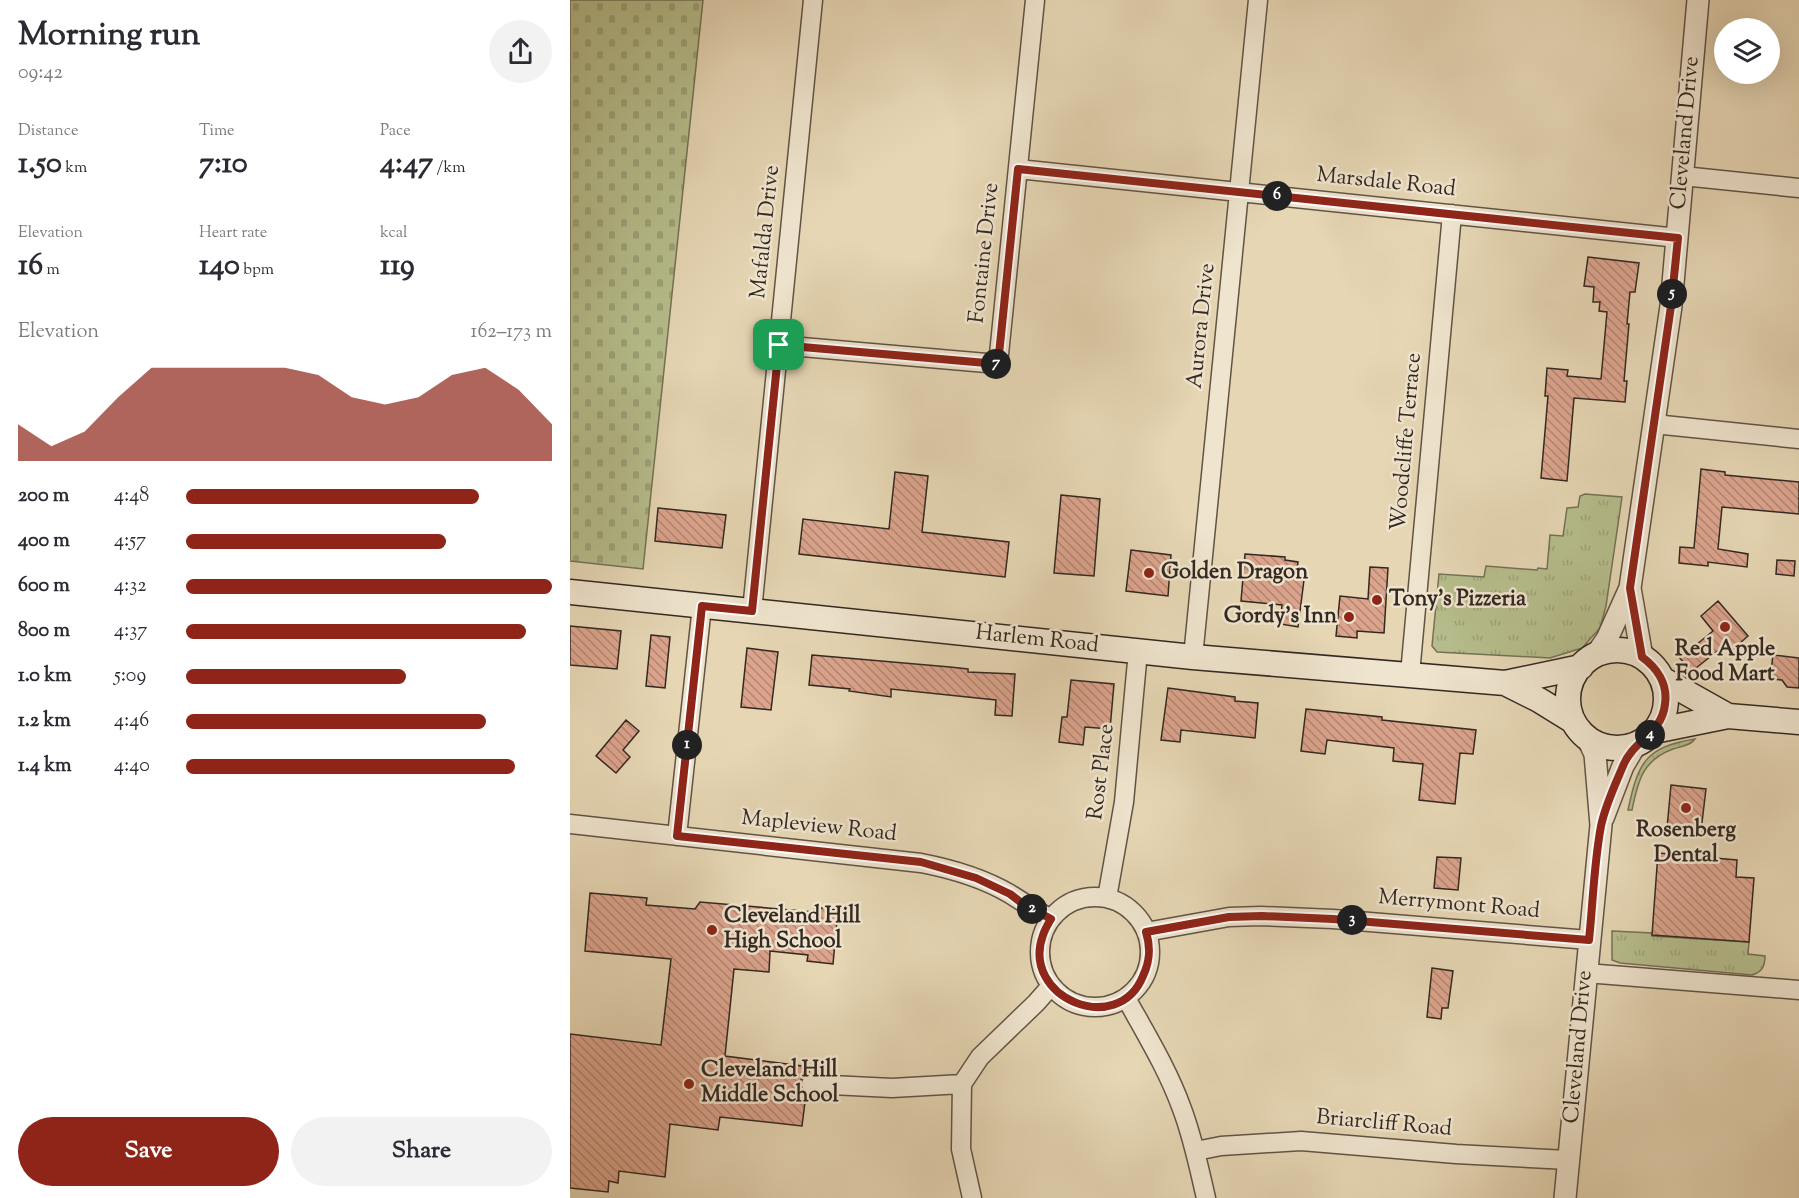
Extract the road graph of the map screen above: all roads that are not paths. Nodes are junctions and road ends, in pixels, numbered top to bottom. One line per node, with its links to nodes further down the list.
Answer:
1 (813, 0): 11 (street, Mafalda Drive)
2 (1035, 0): 5 (street, Fontaine Drive)
3 (1258, 0): 8 (street, Aurora Drive)
4 (1698, 0): 6 (street, Cleveland Drive)
5 (1018, 169): 8 (street, Marsdale Road); 11 (street, Fontaine Drive)
6 (1683, 176): 7 (street); 10 (street, Cleveland Drive)
7 (1799, 188)
8 (1239, 192): 9 (street, Marsdale Road); 19 (street, Aurora Drive)
9 (1452, 214): 10 (street, Marsdale Road); 22 (street, Woodcliffe Terrace)
10 (1678, 238): 12 (street, Cleveland Drive)
11 (779, 345): 17 (street, Mafalda Drive)
12 (1654, 424): 13 (street); 14 (street, Cleveland Drive)
13 (1799, 439)
14 (1630, 588): 20 (street, Cleveland Drive); 21 (street, Cleveland Drive)
15 (570, 592): 16 (main road, Harlem Road)
16 (702, 606): 17 (main road, Harlem Road); 31 (street)
17 (752, 611): 18 (main road, Harlem Road)
18 (1138, 651): 19 (main road, Harlem Road); 32 (street, Rost Place)
19 (1193, 657): 22 (main road, Harlem Road)
20 (1642, 657): 21 (main road); 23 (main road)
21 (1588, 661): 24 (main road, Harlem Road); 27 (main road)
22 (1410, 674): 24 (main road, Harlem Road)
23 (1662, 679): 25 (main road); 28 (main road)
24 (1505, 683): 27 (main road, Harlem Road)
25 (1728, 716): 26 (main road); 28 (main road)
26 (1799, 722)
27 (1581, 730): 28 (main road); 30 (street, Cleveland Drive)
28 (1645, 738): 30 (street, Cleveland Drive)
29 (570, 824): 31 (street, Mapleview Road)
30 (1601, 825): 35 (street, Cleveland Drive)
31 (677, 836): 33 (street, Mapleview Road)
32 (1107, 898): 33 (street); 34 (street)
33 (1051, 919): 37 (street)
34 (1146, 932): 35 (street, Merrymont Road); 39 (street)
35 (1589, 940): 36 (street, Cleveland Drive)
36 (1586, 973): 38 (street); 43 (street, Cleveland Drive)
37 (1051, 986): 39 (street); 41 (street)
38 (1799, 990)
39 (1126, 998): 42 (street)
40 (811, 1083): 41 (street)
41 (962, 1084): 44 (street)
42 (1196, 1151): 43 (street, Briarcliff Road); 45 (street)
43 (1568, 1160): 46 (street, Cleveland Drive)
44 (972, 1198)
45 (1206, 1198)
46 (1565, 1198)

